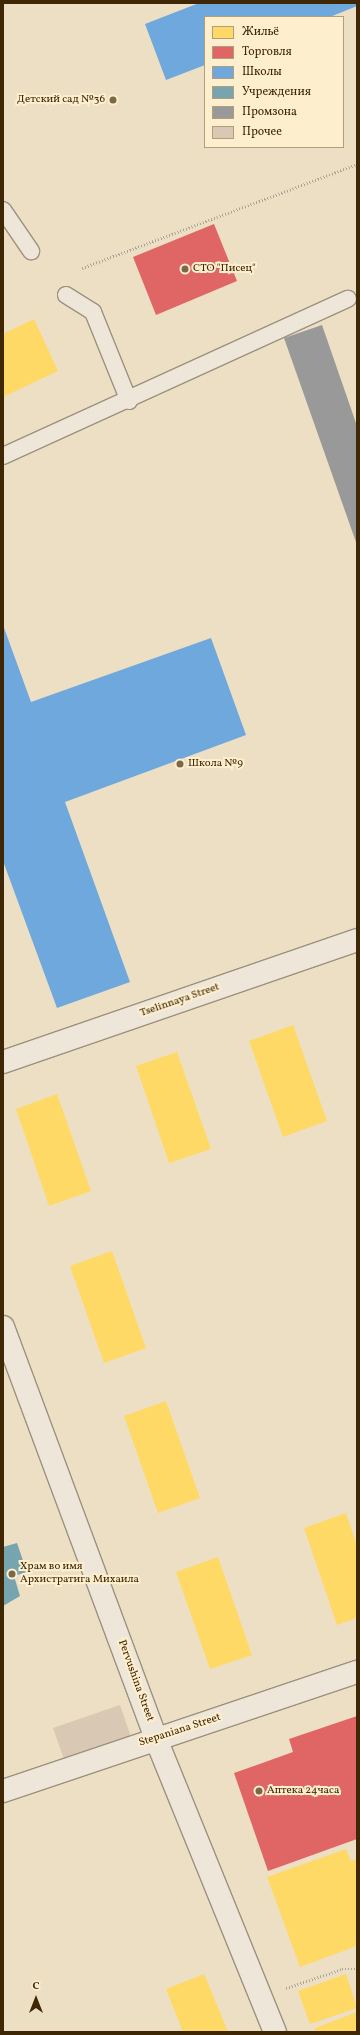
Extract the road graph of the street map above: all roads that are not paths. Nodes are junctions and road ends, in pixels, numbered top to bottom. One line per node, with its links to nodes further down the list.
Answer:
1 (3, 210): 2 (lane)
2 (31, 250)
3 (66, 295): 5 (lane)
4 (348, 299): 5 (lane)
5 (129, 401): 6 (lane)
6 (3, 456)
7 (357, 940): 8 (street, Tselinnaya Street)
8 (3, 1062)
9 (3, 1327): 11 (street, Pervushina Street)
10 (357, 1672): 11 (street, Stepaniana Street)
11 (156, 1739): 12 (street, Stepaniana Street); 13 (street, Pervushina Street)
12 (3, 1790)
13 (275, 2032)

